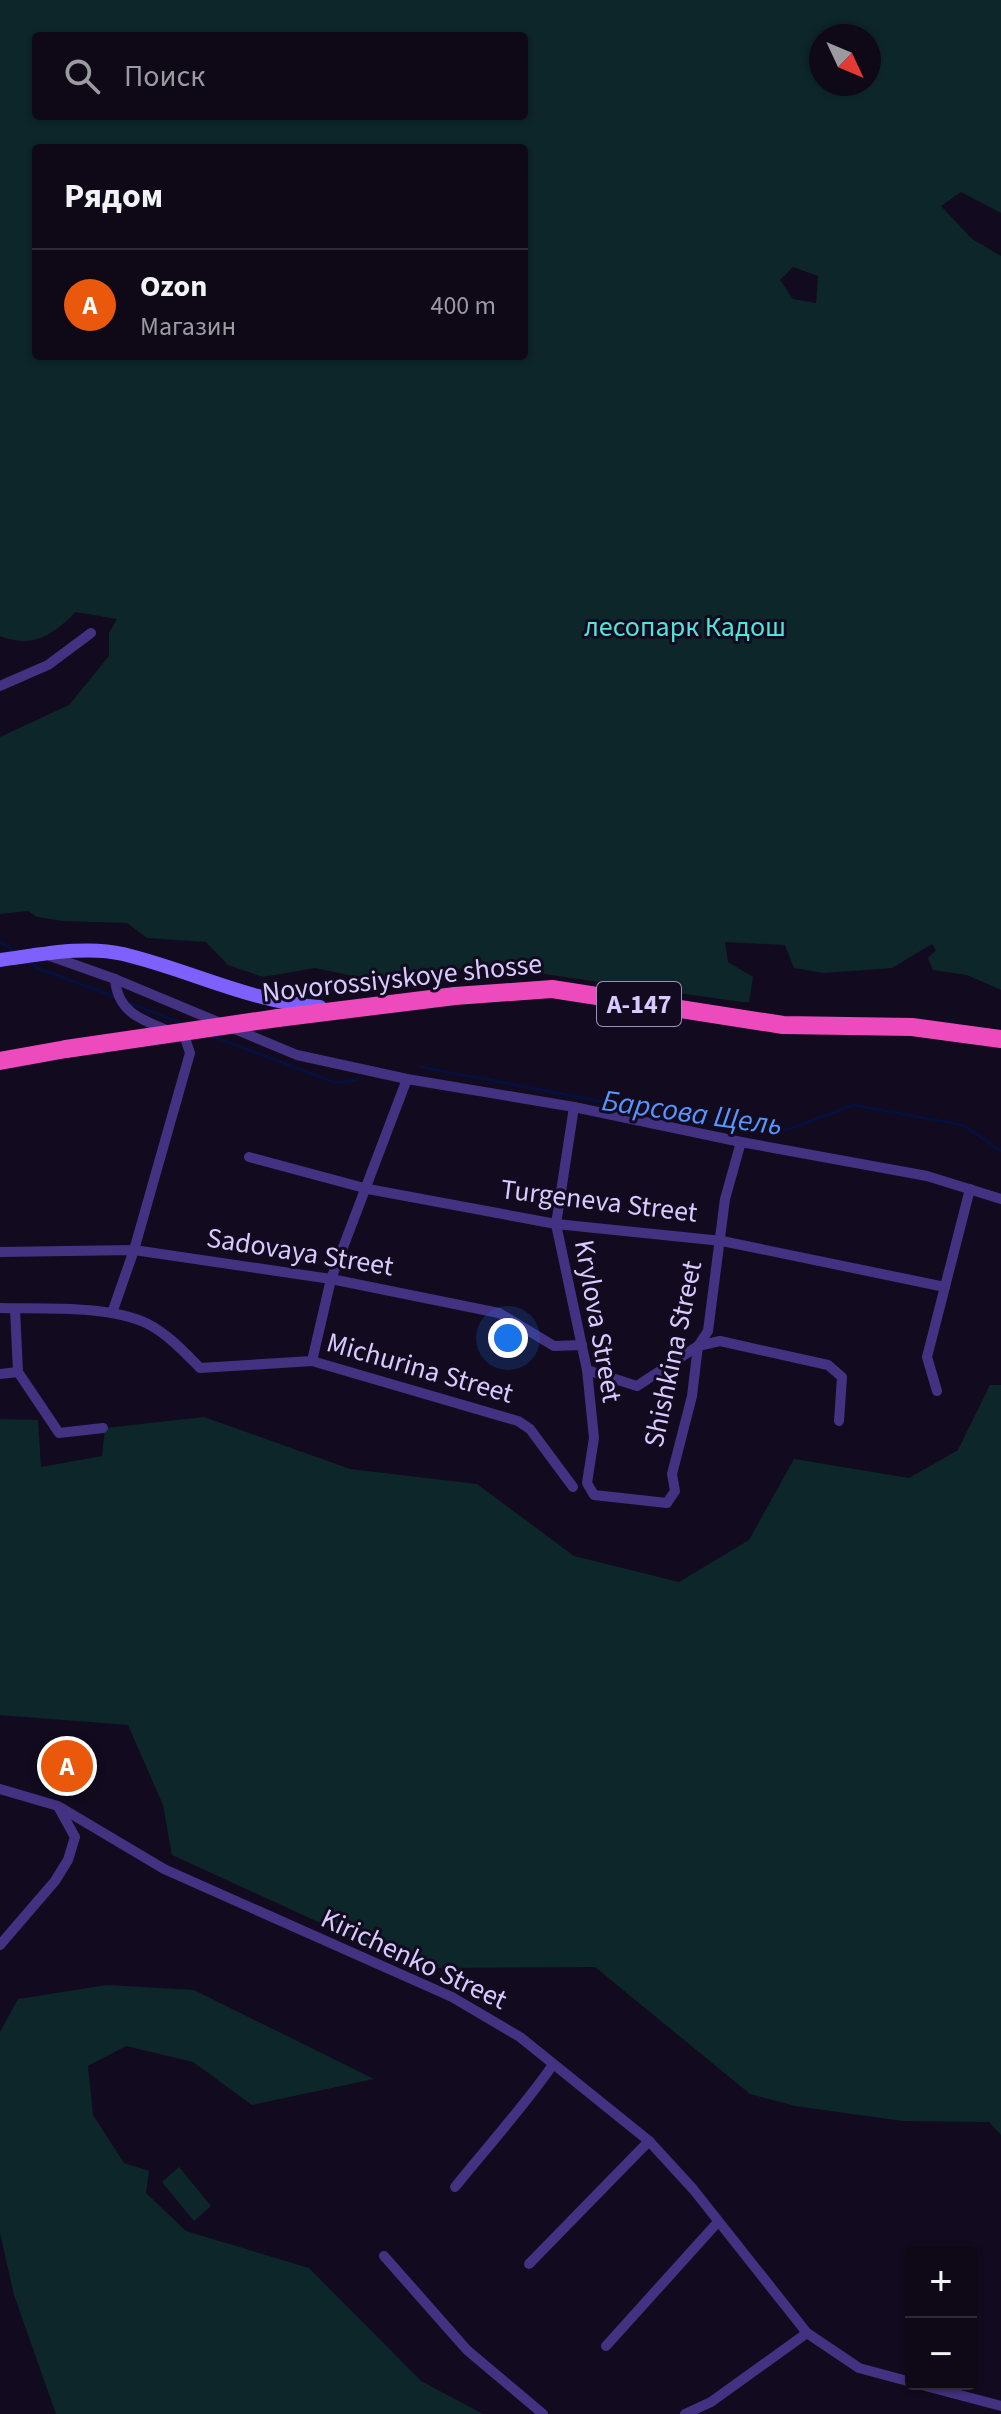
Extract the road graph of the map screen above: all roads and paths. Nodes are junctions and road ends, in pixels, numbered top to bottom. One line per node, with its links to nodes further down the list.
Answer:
1 (91, 633): 2 (street)
2 (0, 686)
3 (42, 955): 4 (main road); 5 (street); 6 (main road)
4 (0, 960)
5 (115, 979): 9 (street); 18 (street)
6 (344, 1009): 7 (highway, Novorossiyskoye shosse / А-147); 8 (highway, Novorossiyskoye shosse / А-147, bridge)
7 (1001, 1039)
8 (0, 1061)
9 (407, 1079): 10 (street); 13 (street)
10 (574, 1107): 11 (street); 16 (street, Krylova Street)
11 (741, 1142): 14 (street); 17 (street, Shishkina Street)
12 (249, 1157): 13 (street, Turgeneva Street)
13 (368, 1189): 16 (street, Turgeneva Street); 20 (street)
14 (970, 1189): 15 (street); 21 (street)
15 (1001, 1199)
16 (556, 1224): 17 (street, Turgeneva Street); 25 (street, Krylova Street)
17 (722, 1241): 21 (street, Turgeneva Street); 26 (street, Shishkina Street)
18 (134, 1250): 19 (street, Sadovaya Street); 20 (street, Sadovaya Street); 24 (street)
19 (0, 1252)
20 (331, 1279): 25 (street, Sadovaya Street); 27 (street)
21 (945, 1287): 31 (street)
22 (0, 1308): 23 (street, Michurina Street)
23 (15, 1309): 24 (street, Michurina Street); 29 (street)
24 (112, 1313): 27 (street, Michurina Street)
25 (582, 1345): 28 (street, Krylova Street)
26 (698, 1346): 28 (street); 32 (street); 35 (street, Shishkina Street)
27 (312, 1361): 34 (street, Michurina Street)
28 (587, 1370): 35 (street, Krylova Street)
29 (18, 1372): 30 (street); 33 (street)
30 (0, 1374)
31 (937, 1391)
32 (839, 1421)
33 (103, 1428)
34 (573, 1487)
35 (594, 1495)
36 (0, 1789): 37 (street, Kirichenko Street)
37 (58, 1806): 38 (street); 39 (street, Kirichenko Street)
38 (0, 1945)
39 (552, 2066): 40 (street, Kirichenko Street); 41 (street)
40 (649, 2141): 42 (street, Kirichenko Street); 44 (street)
41 (455, 2187)
42 (717, 2223): 45 (street, Kirichenko Street); 46 (street)
43 (384, 2256): 50 (street)
44 (529, 2264)
45 (807, 2333): 47 (street, Kirichenko Street); 51 (street)
46 (606, 2346)
47 (905, 2380)
48 (941, 2390): 49 (street)
49 (1001, 2406)
50 (543, 2414)
51 (685, 2414)

